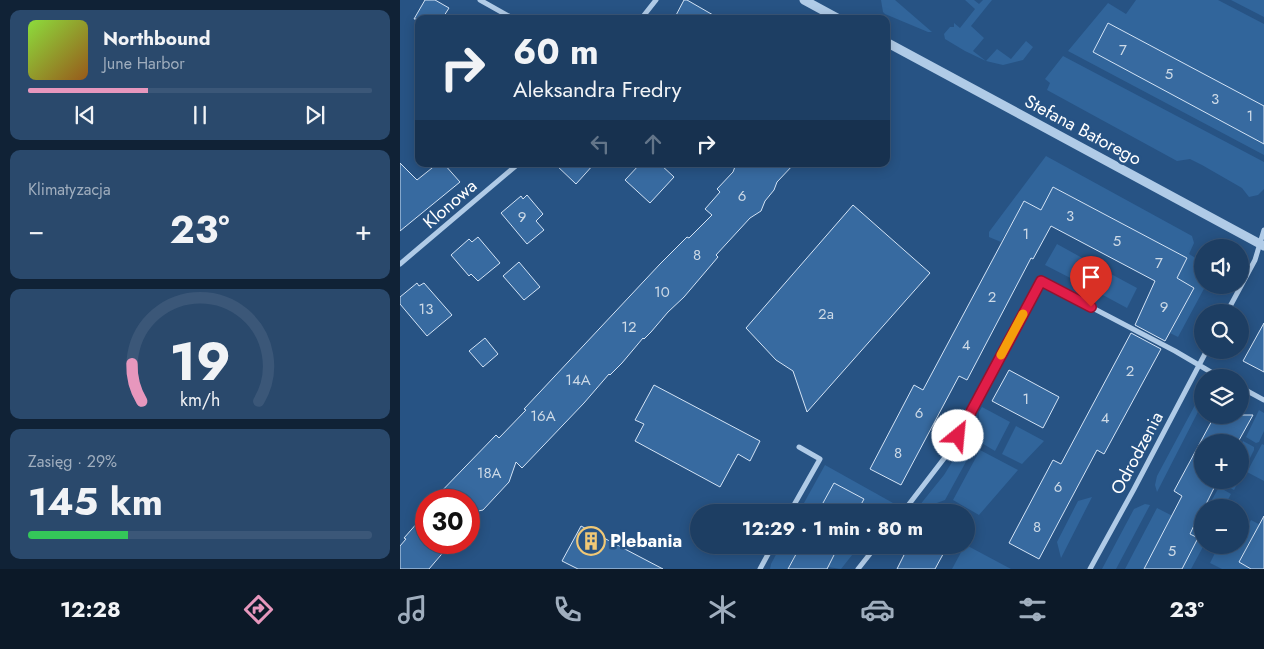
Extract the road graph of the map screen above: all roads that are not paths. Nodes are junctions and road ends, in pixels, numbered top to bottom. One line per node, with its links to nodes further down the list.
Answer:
1 (480, 0): 4 (street)
2 (656, 0): 5 (street)
3 (804, 0): 6 (street)
4 (507, 15)
5 (645, 15)
6 (832, 15)
7 (890, 44): 10 (street, Stefana Batorego)
8 (514, 167): 11 (street, Klonowa)
9 (1264, 230): 10 (street)
10 (1262, 245): 12 (street)
11 (400, 264)
12 (1231, 304)
13 (1202, 359): 14 (street, Odrodzenia)
14 (1199, 365): 15 (street); 20 (street); 25 (street, Odrodzenia)
15 (1206, 369)
16 (1249, 392): 17 (street)
17 (1264, 400)
18 (798, 447): 19 (street)
19 (795, 504)
20 (909, 504)
21 (768, 554): 23 (street)
22 (870, 554): 24 (street)
23 (760, 569)
24 (858, 569)
25 (1090, 569)

